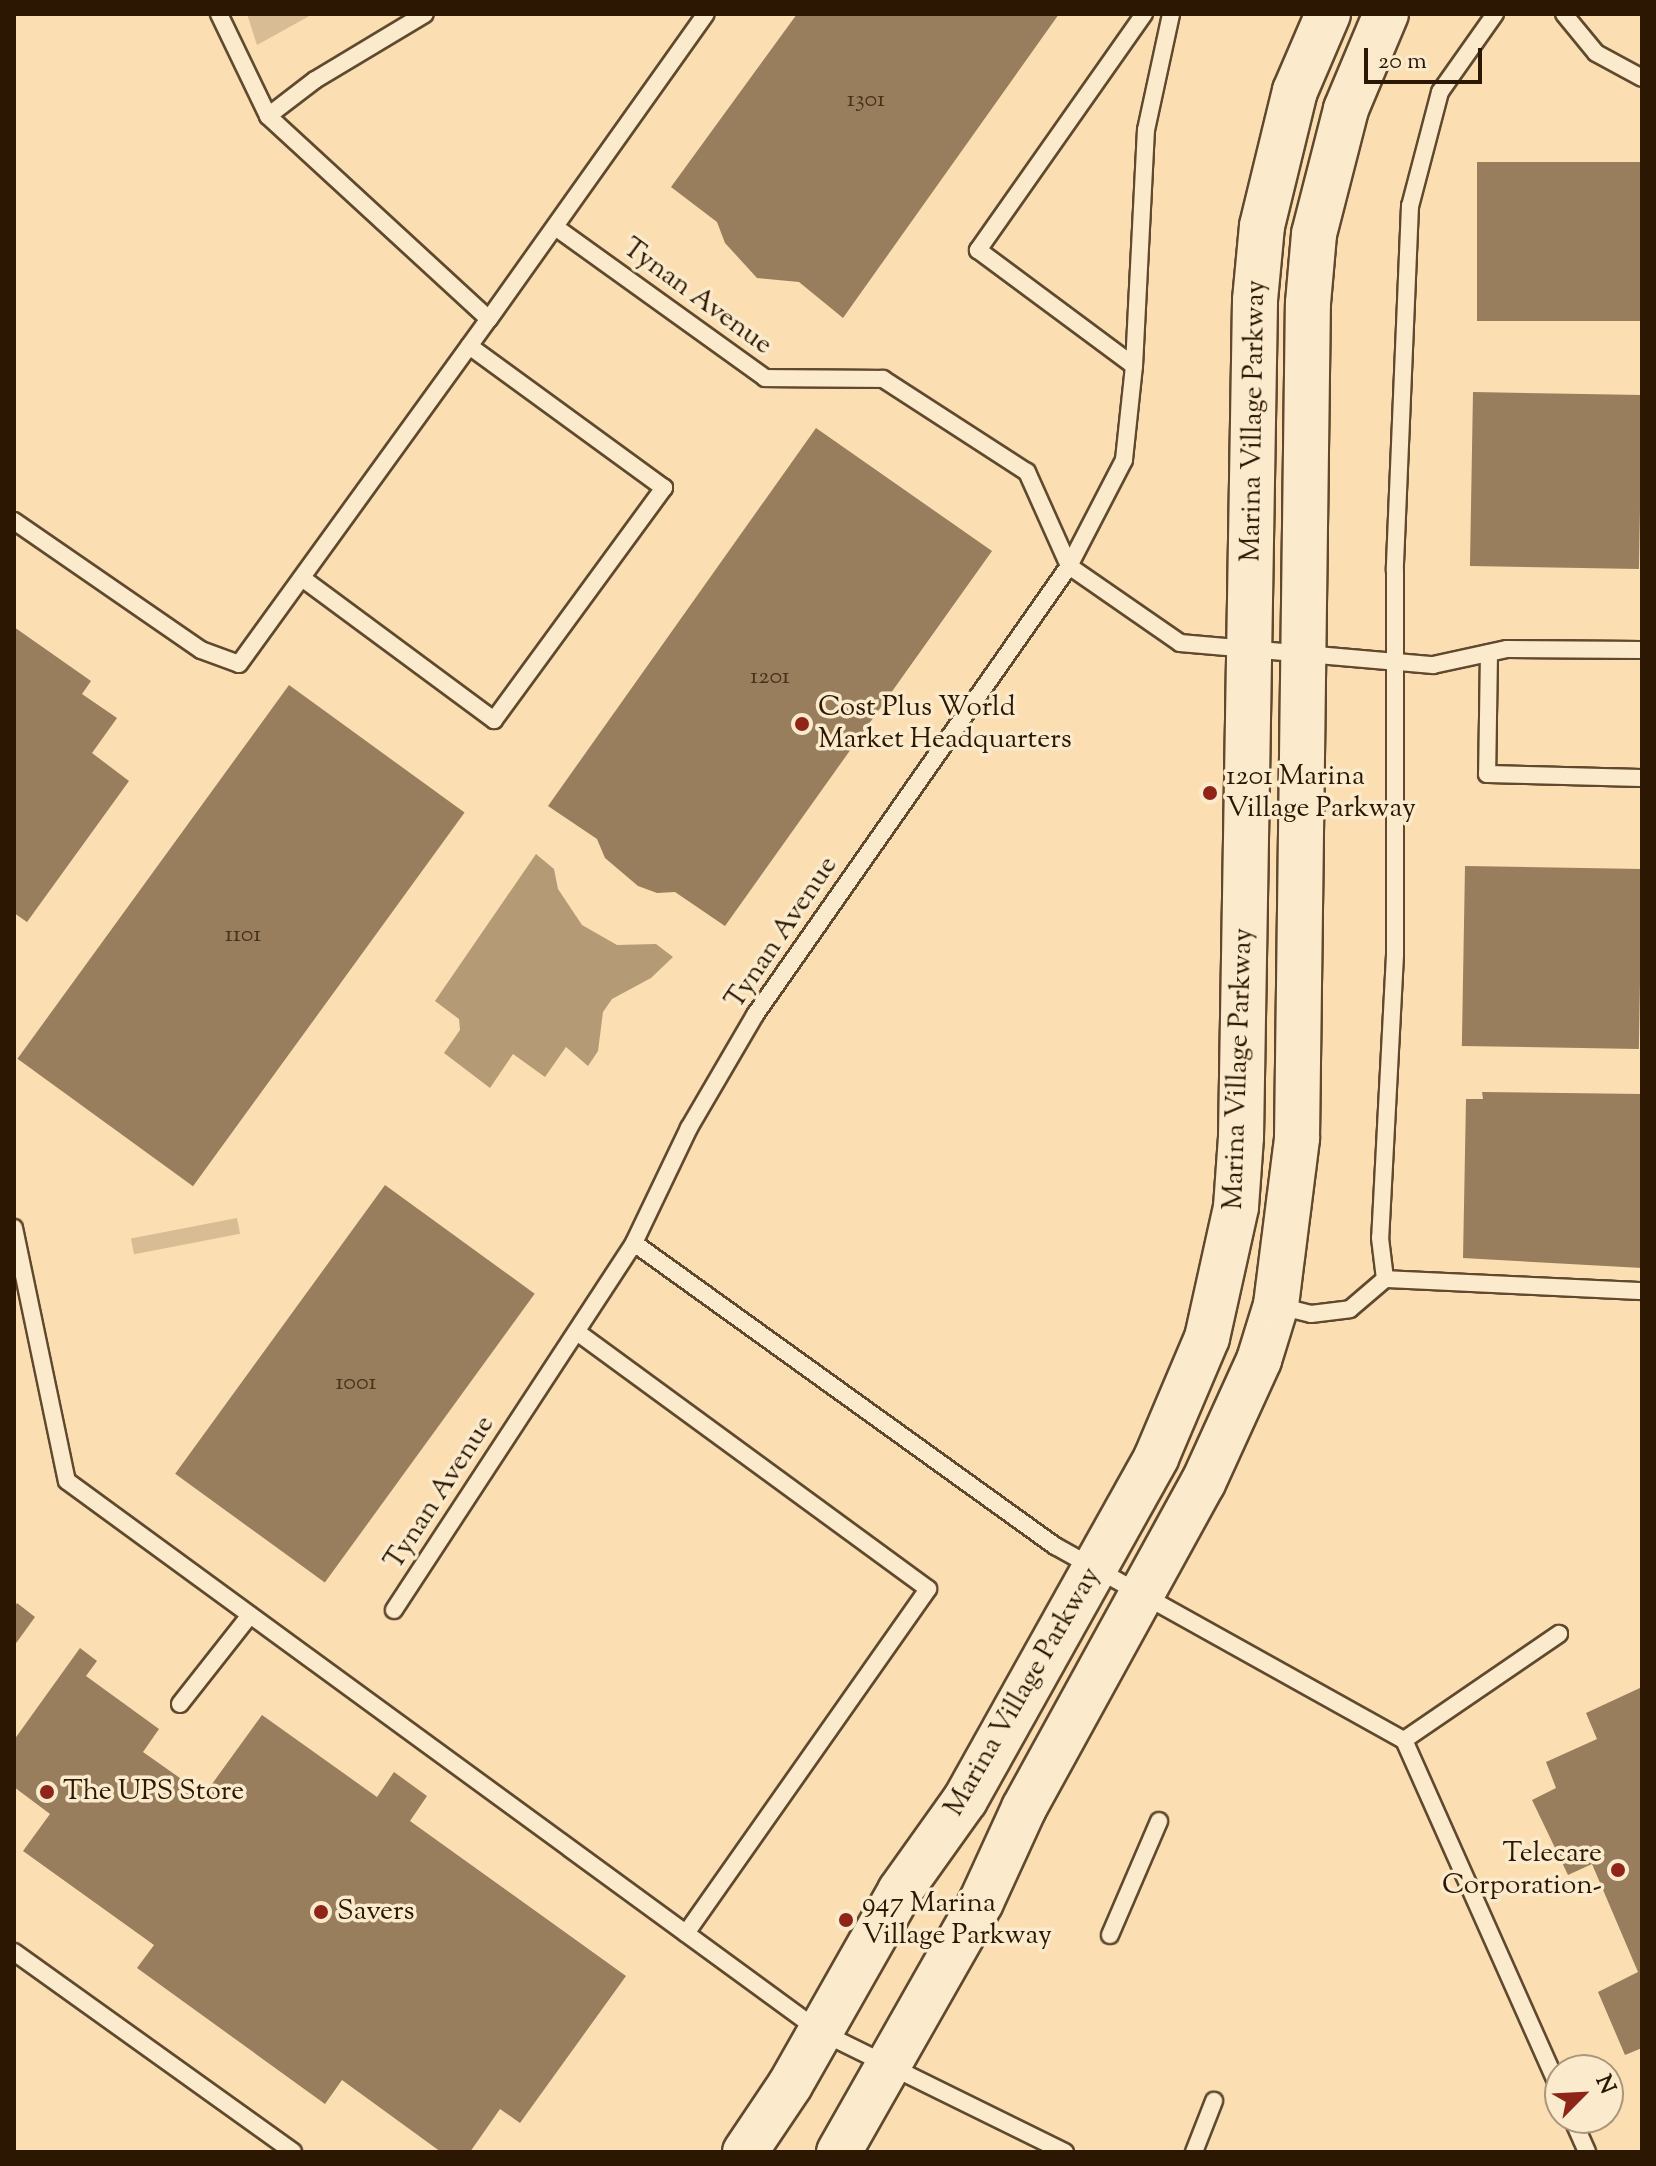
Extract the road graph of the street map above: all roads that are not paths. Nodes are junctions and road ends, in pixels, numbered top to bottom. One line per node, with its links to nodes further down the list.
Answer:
1 (219, 14): 11 (lane)
2 (425, 14): 11 (lane)
3 (706, 14): 12 (lane)
4 (1144, 14): 15 (lane)
5 (1171, 14): 15 (lane)
6 (1328, 14): 19 (street, Marina Village Parkway)
7 (1386, 14): 21 (street, Marina Village Parkway)
8 (1495, 14): 23 (lane)
9 (1564, 14): 10 (lane)
10 (1642, 78)
11 (268, 116): 13 (lane)
12 (558, 229): 13 (lane); 17 (lane, Tynan Avenue)
13 (489, 319): 14 (lane)
14 (469, 346): 18 (lane); 18 (lane)
15 (1134, 366): 17 (lane)
16 (14, 521): 18 (lane)
17 (1069, 566): 19 (lane); 26 (lane, Tynan Avenue)
18 (302, 578)
19 (1249, 648): 21 (lane); 31 (street, Marina Village Parkway)
20 (1642, 650): 22 (lane)
21 (1303, 653): 23 (lane); 29 (street, Marina Village Parkway)
22 (1489, 653): 23 (lane); 24 (lane)
23 (1395, 661): 27 (lane)
24 (1642, 778)
25 (14, 1228): 34 (lane)
26 (634, 1243): 30 (lane, Tynan Avenue); 31 (lane)
27 (1385, 1279): 28 (lane); 29 (lane)
28 (1642, 1291)
29 (1276, 1305): 32 (street, Marina Village Parkway)
30 (577, 1332): 33 (lane, Tynan Avenue); 39 (lane)
31 (1095, 1568): 32 (lane); 42 (street, Marina Village Parkway)
32 (1143, 1593): 37 (lane); 44 (street, Marina Village Parkway)
33 (394, 1610)
34 (250, 1615): 36 (lane); 39 (lane)
35 (1559, 1634): 37 (lane)
36 (180, 1704)
37 (1404, 1740): 43 (lane)
38 (1159, 1821): 40 (lane)
39 (686, 1933): 42 (lane)
40 (1110, 1935)
41 (14, 1952): 46 (lane)
42 (821, 2032): 44 (lane); 47 (street, Marina Village Parkway)
43 (1544, 2055)
44 (888, 2069): 48 (street, Marina Village Parkway); 49 (lane)
45 (1214, 2101): 50 (lane)
46 (293, 2152)
47 (745, 2152)
48 (839, 2152)
49 (1065, 2152)
50 (1194, 2152)

